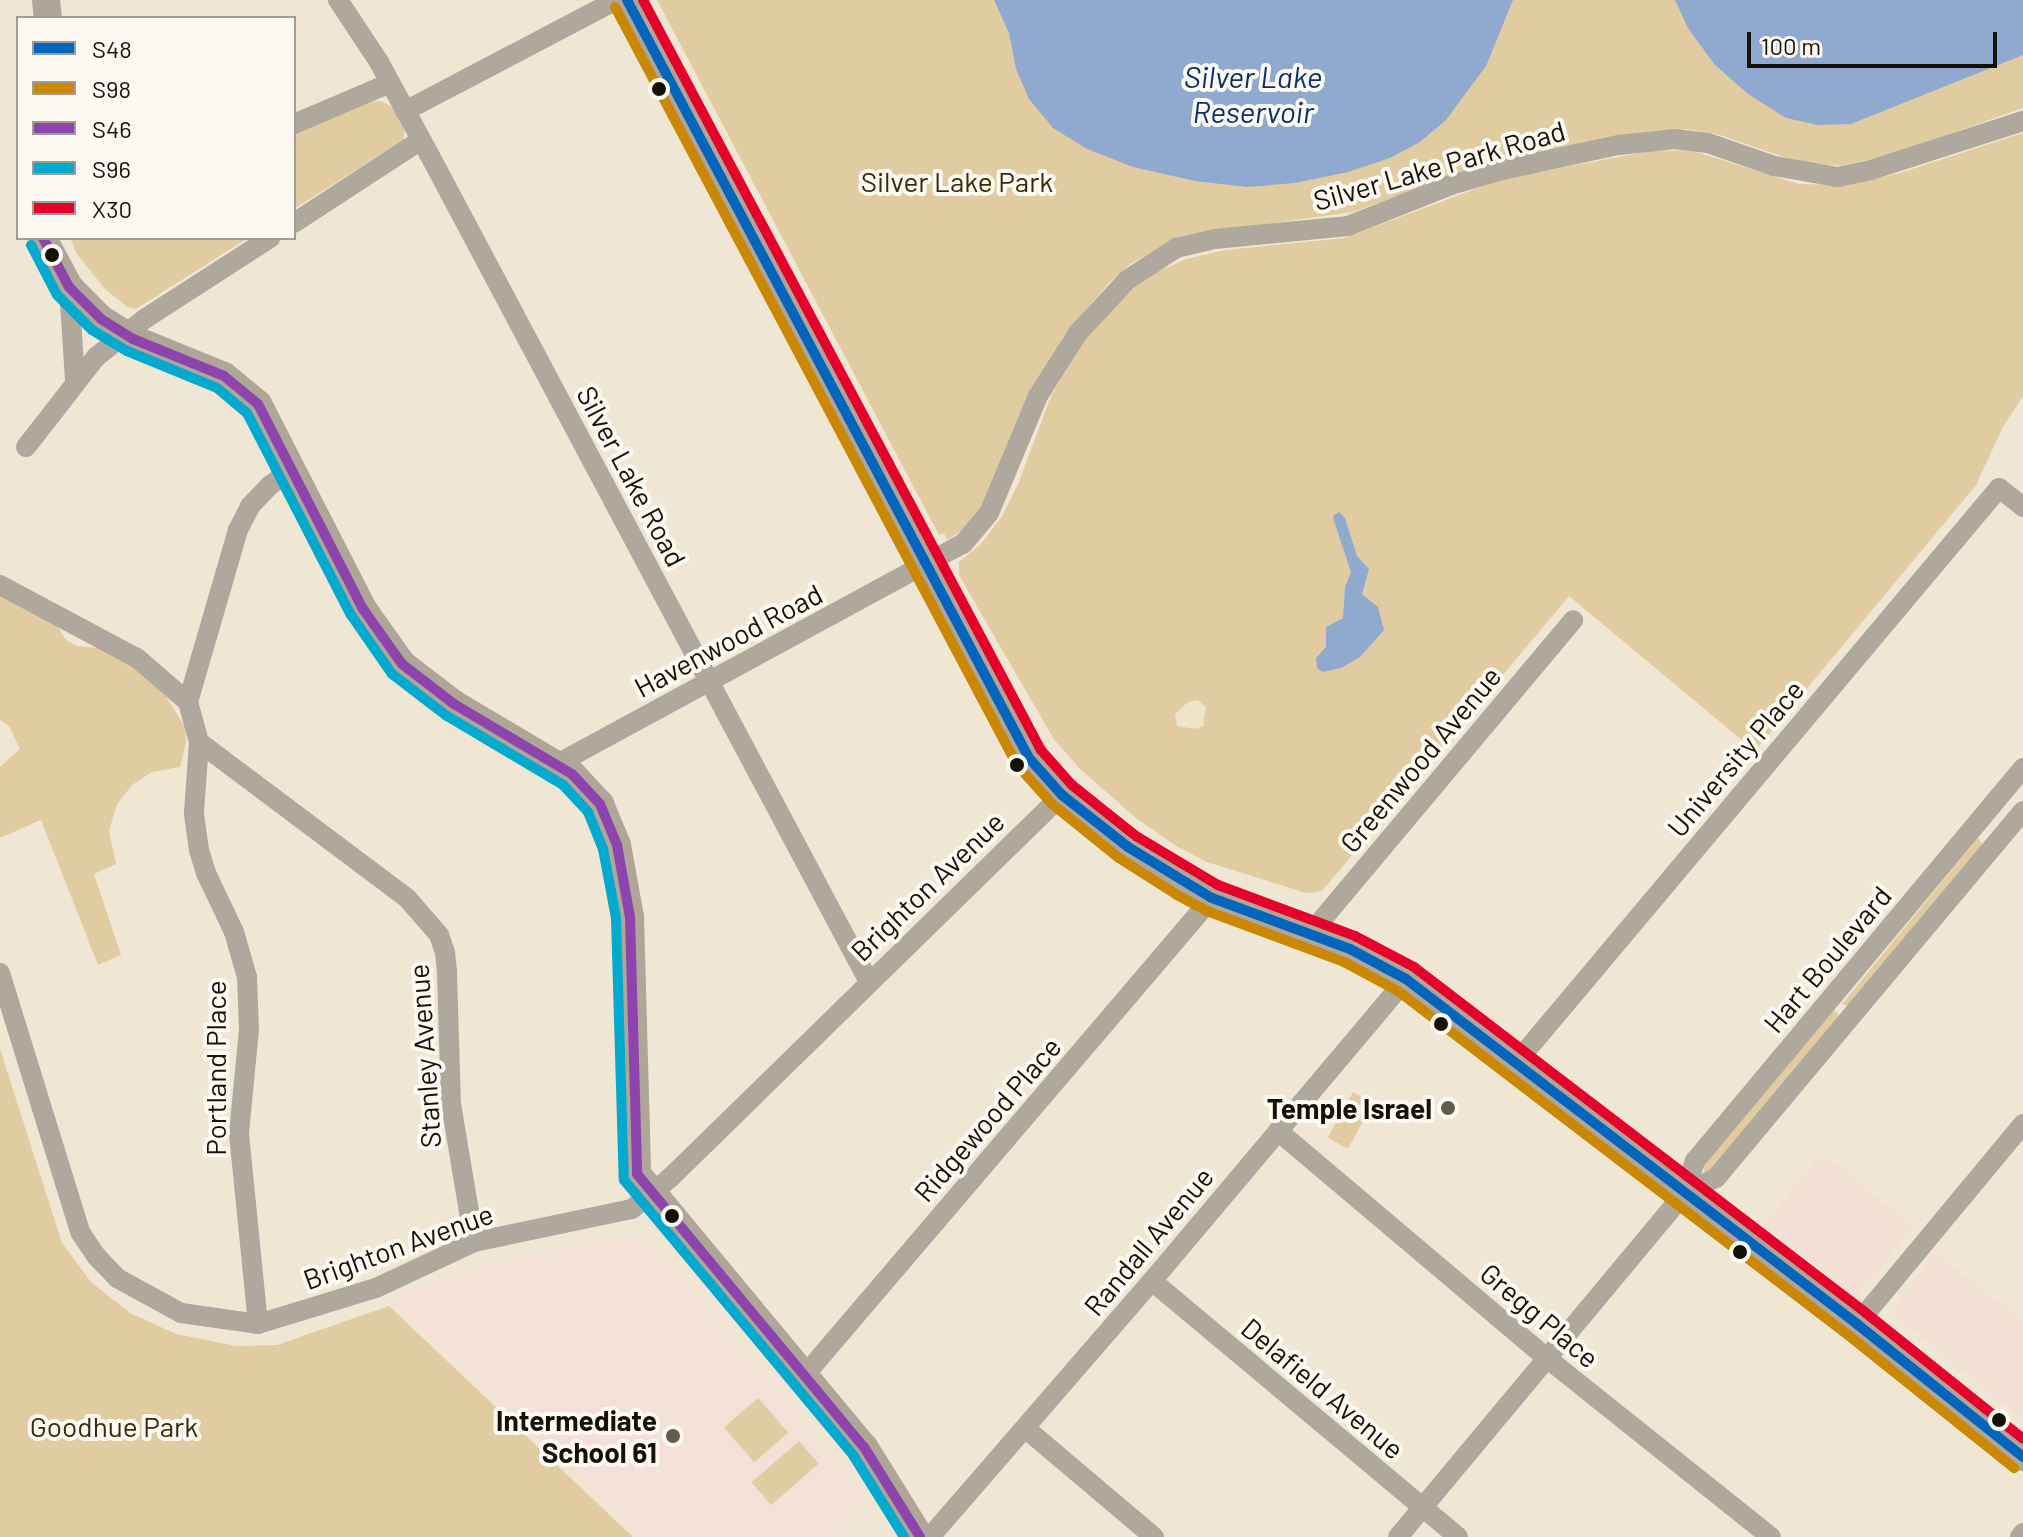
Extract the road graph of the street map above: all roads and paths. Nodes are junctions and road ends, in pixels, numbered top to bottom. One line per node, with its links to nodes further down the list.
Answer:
1 (338, 0): 4 (street, Silver Lake Road)
2 (616, 0): 5 (street)
3 (627, 0): 18 (main road)
4 (390, 83): 5 (street, Silver Lake Road); 7 (street)
5 (405, 111): 8 (street, Silver Lake Road)
6 (2023, 121): 18 (street, Silver Lake Park Road)
7 (296, 123)
8 (421, 140): 9 (street); 21 (street, Silver Lake Road)
9 (296, 222)
10 (44, 240): 12 (main road)
11 (267, 240): 13 (street)
12 (69, 287): 13 (main road); 14 (street)
13 (125, 335): 14 (street); 16 (main road)
14 (75, 380): 15 (street)
15 (26, 447)
16 (293, 469): 22 (street); 24 (main road)
17 (2023, 507): 33 (street, University Place)
18 (927, 566): 21 (street, Havenwood Road); 26 (main road)
19 (0, 585): 22 (street)
20 (1573, 620): 29 (street, Greenwood Avenue)
21 (709, 681): 24 (street, Havenwood Road); 32 (street, Silver Lake Road)
22 (188, 702): 23 (street, Portland Place)
23 (199, 742): 38 (street, Stanley Avenue); 40 (street, Portland Place)
24 (557, 764): 37 (main road)
25 (2023, 768): 36 (street, Hart Boulevard)
26 (1062, 795): 28 (main road); 32 (street, Brighton Avenue)
27 (2023, 811): 36 (street, Hart Boulevard)
28 (1212, 898): 29 (main road); 43 (street, Ridgewood Place)
29 (1309, 935): 31 (main road)
30 (0, 973): 40 (street, Brighton Avenue)
31 (1406, 979): 33 (main road); 35 (street, Randall Avenue)
32 (869, 982): 37 (street, Brighton Avenue)
33 (1515, 1064): 36 (main road)
34 (2023, 1124): 41 (street)
35 (1278, 1131): 39 (street, Randall Avenue); 42 (street, Gregg Place)
36 (1685, 1193): 41 (main road); 42 (street, Hart Boulevard)
37 (652, 1194): 38 (street, Brighton Avenue); 43 (main road)
38 (474, 1242): 40 (street, Brighton Avenue)
39 (1152, 1281): 44 (street, Randall Avenue); 46 (street, Delafield Avenue)
40 (258, 1324)
41 (1857, 1324): 45 (main road)
42 (1548, 1359): 46 (street, Hart Boulevard); 52 (street, Gregg Place)
43 (804, 1376): 47 (main road)
44 (1025, 1428): 48 (street, Randall Avenue); 49 (street)
45 (2023, 1457)
46 (1422, 1509): 50 (street, Hart Boulevard); 51 (street, Delafield Avenue)
47 (920, 1537)
48 (930, 1537)
49 (1154, 1537)
50 (1398, 1537)
51 (1458, 1537)
52 (1771, 1537)

